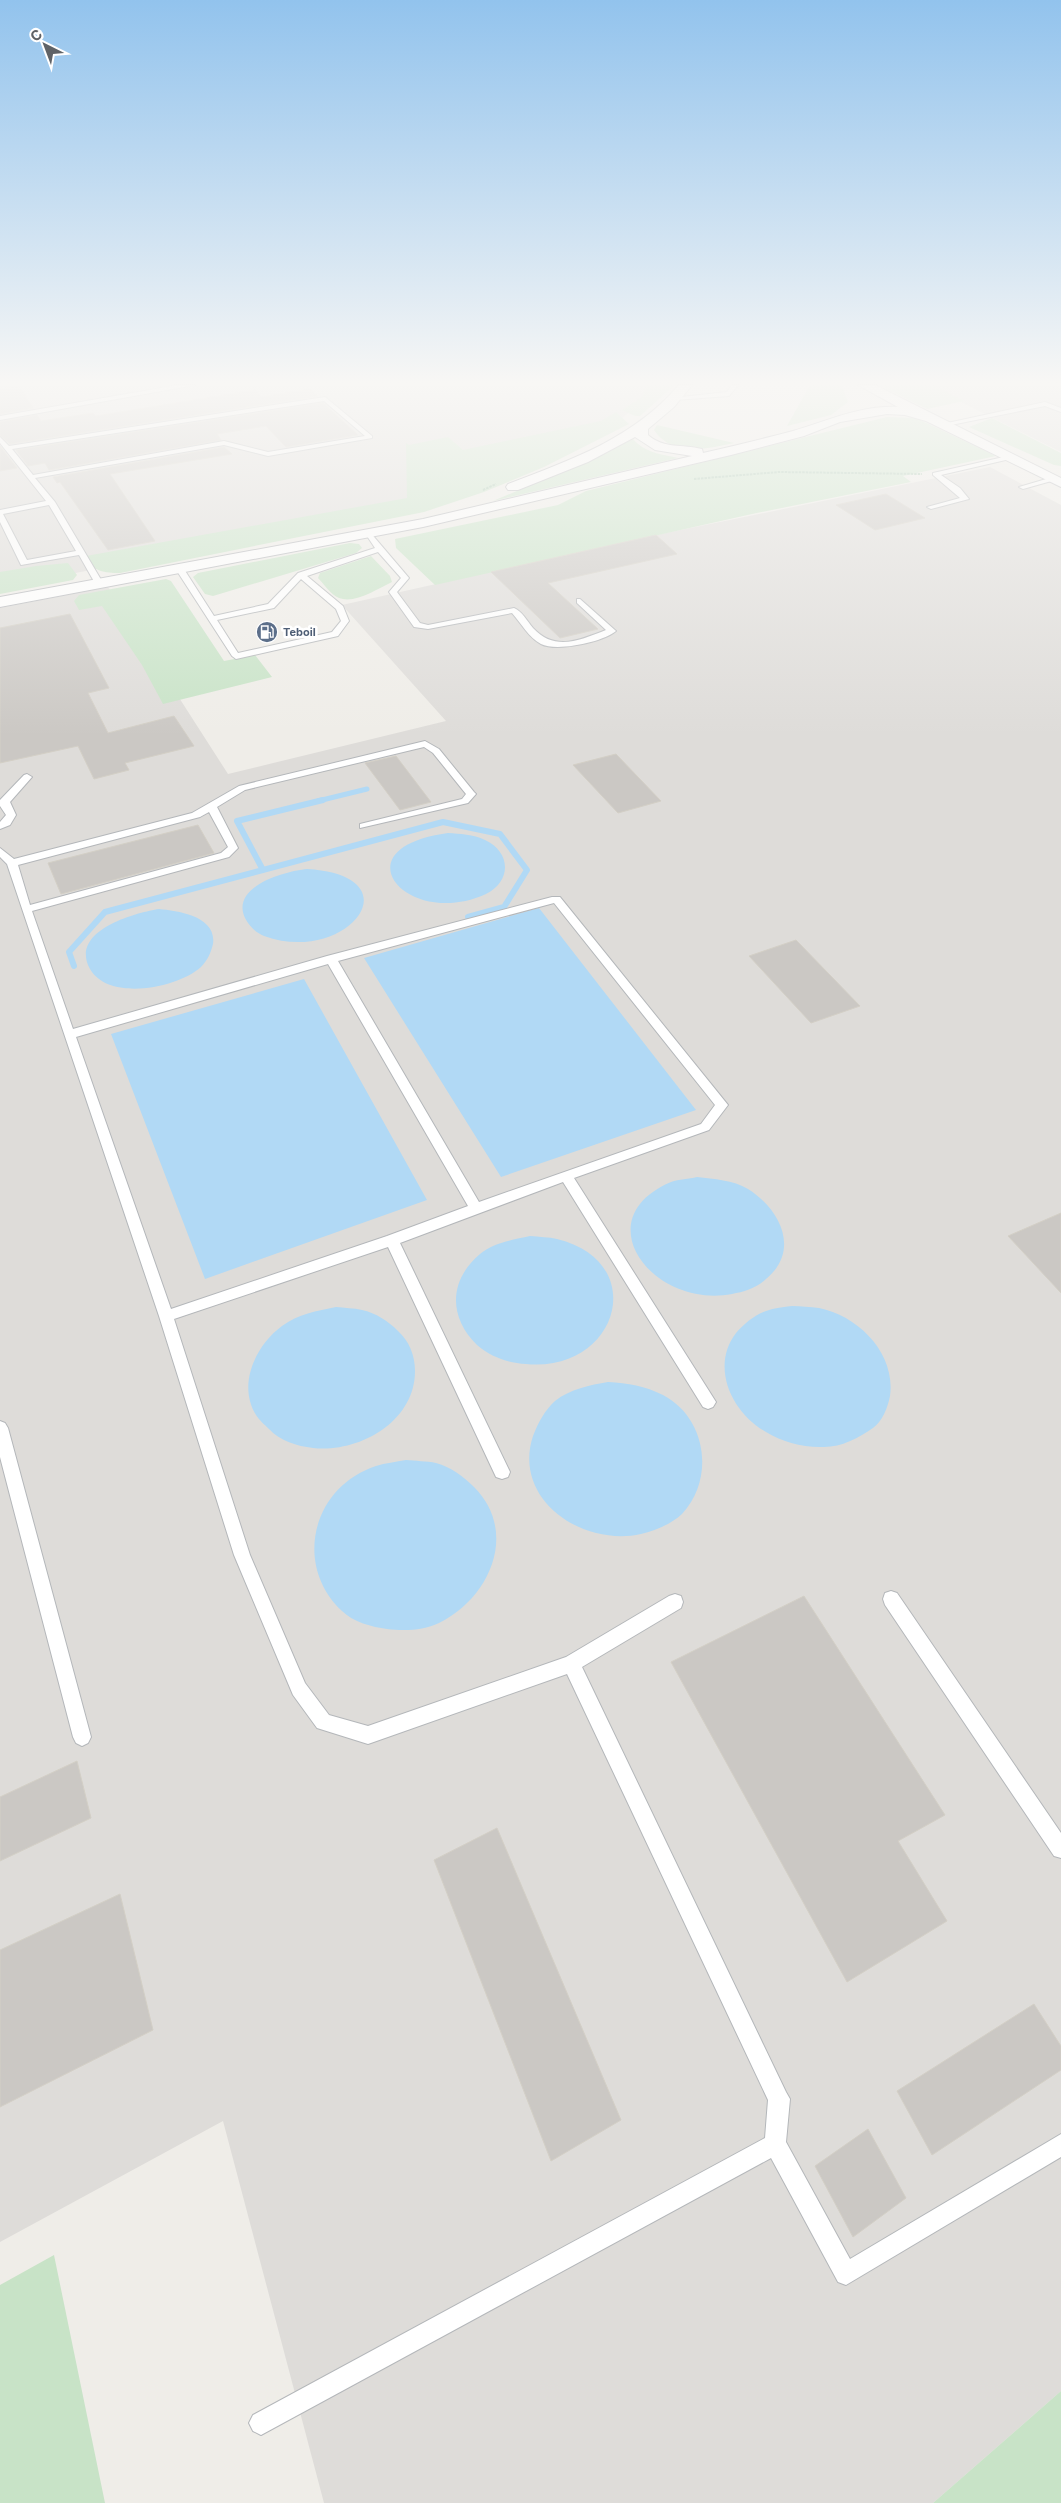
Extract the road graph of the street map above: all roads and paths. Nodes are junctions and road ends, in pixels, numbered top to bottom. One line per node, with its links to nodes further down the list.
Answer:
1 (51, 502): 6 (lane); 10 (lane)
2 (477, 502): 7 (main road)
3 (513, 502): 7 (main road)
4 (953, 502): 5 (lane)
5 (930, 507)
6 (0, 513): 10 (lane)
7 (423, 523): 8 (main road)
8 (368, 533): 9 (lane); 11 (main road)
9 (379, 549): 12 (lane); 14 (lane)
10 (80, 553): 13 (lane)
11 (179, 568): 13 (main road); 16 (lane)
12 (301, 575): 16 (lane); 16 (lane)
13 (99, 583): 15 (main road)
14 (580, 601)
15 (0, 602)
16 (212, 619)
17 (27, 777): 18 (lane)
18 (2, 802): 20 (lane)
19 (211, 806): 21 (lane); 23 (lane); 24 (lane)
20 (0, 826)
21 (364, 826)
22 (0, 851): 23 (lane)
23 (12, 863): 24 (lane)
24 (26, 909): 26 (lane)
25 (331, 959): 26 (lane); 27 (lane); 28 (lane)
26 (71, 1034): 30 (lane)
27 (566, 1176): 28 (lane); 31 (lane)
28 (476, 1208): 29 (lane)
29 (392, 1240): 30 (lane); 33 (lane)
30 (166, 1316): 36 (lane)
31 (708, 1402)
32 (0, 1428): 37 (lane)
33 (502, 1472)
34 (891, 1599): 38 (lane)
35 (675, 1602): 36 (lane)
36 (571, 1664): 39 (lane)
37 (82, 1737)
38 (1061, 1849)
39 (776, 2144): 40 (lane); 41 (lane)
40 (1061, 2144)
41 (261, 2423)

